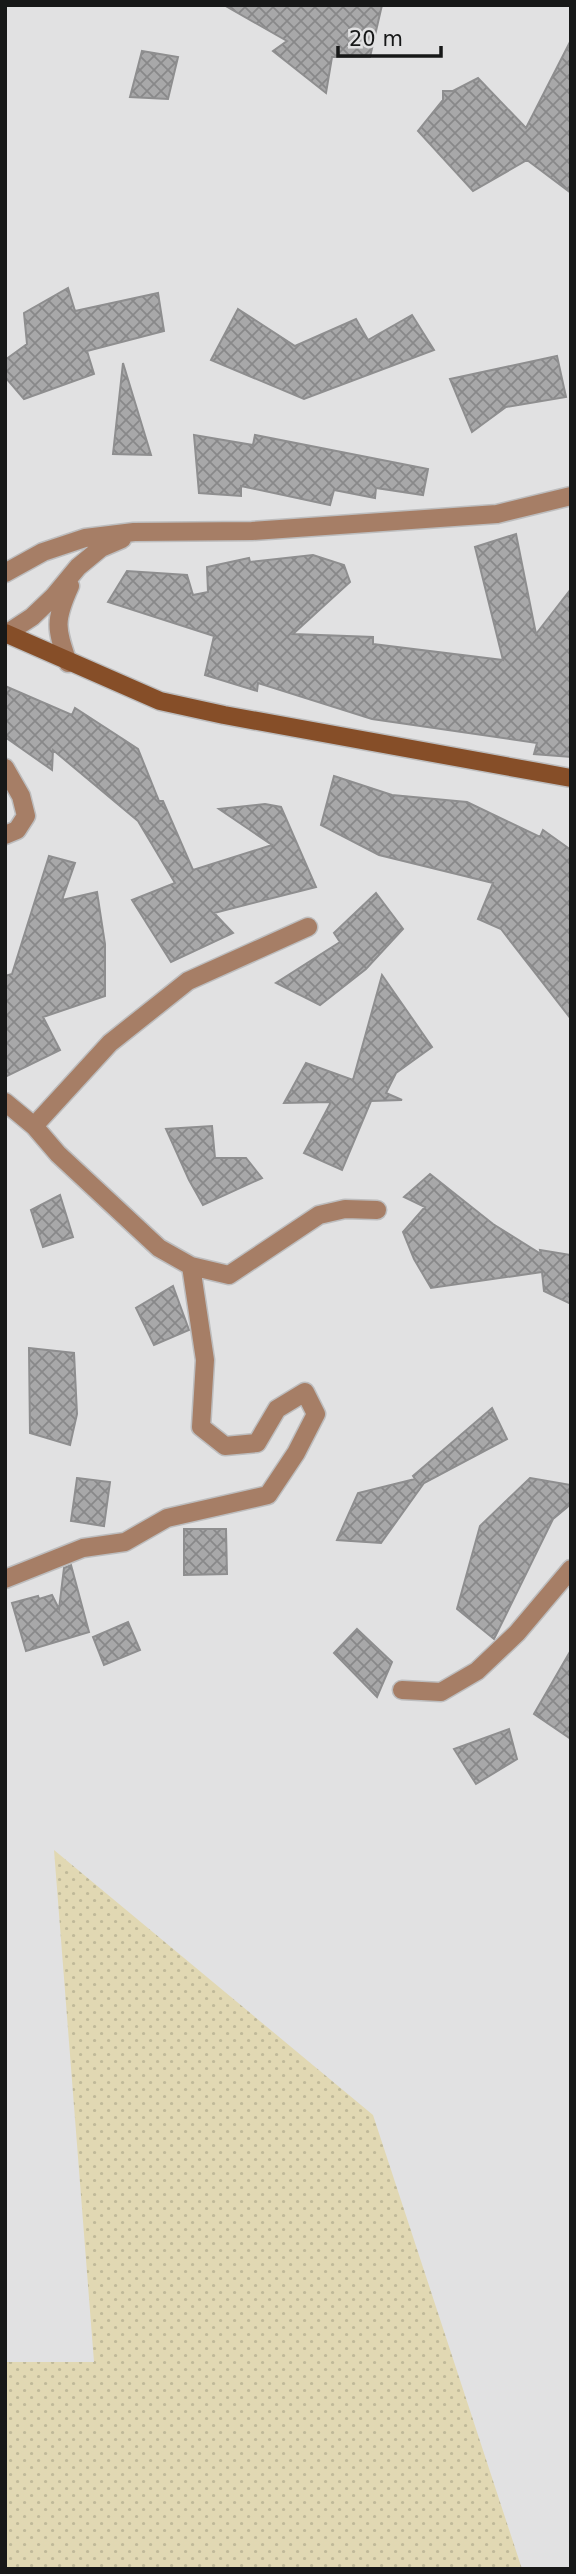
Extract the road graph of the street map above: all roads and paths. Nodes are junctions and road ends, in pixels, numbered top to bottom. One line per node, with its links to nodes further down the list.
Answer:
1 (571, 496): 2 (street)
2 (134, 532): 3 (street); 4 (street)
3 (78, 567): 5 (street); 6 (street)
4 (5, 573)
5 (6, 634): 6 (street)
6 (68, 663): 8 (street)
7 (5, 768): 9 (street)
8 (571, 778)
9 (5, 835)
10 (308, 927): 12 (street)
11 (5, 1102): 12 (street)
12 (34, 1126): 14 (street)
13 (377, 1210): 14 (street)
14 (191, 1266): 16 (street)
15 (571, 1569): 17 (street)
16 (5, 1579)
17 (402, 1690)

